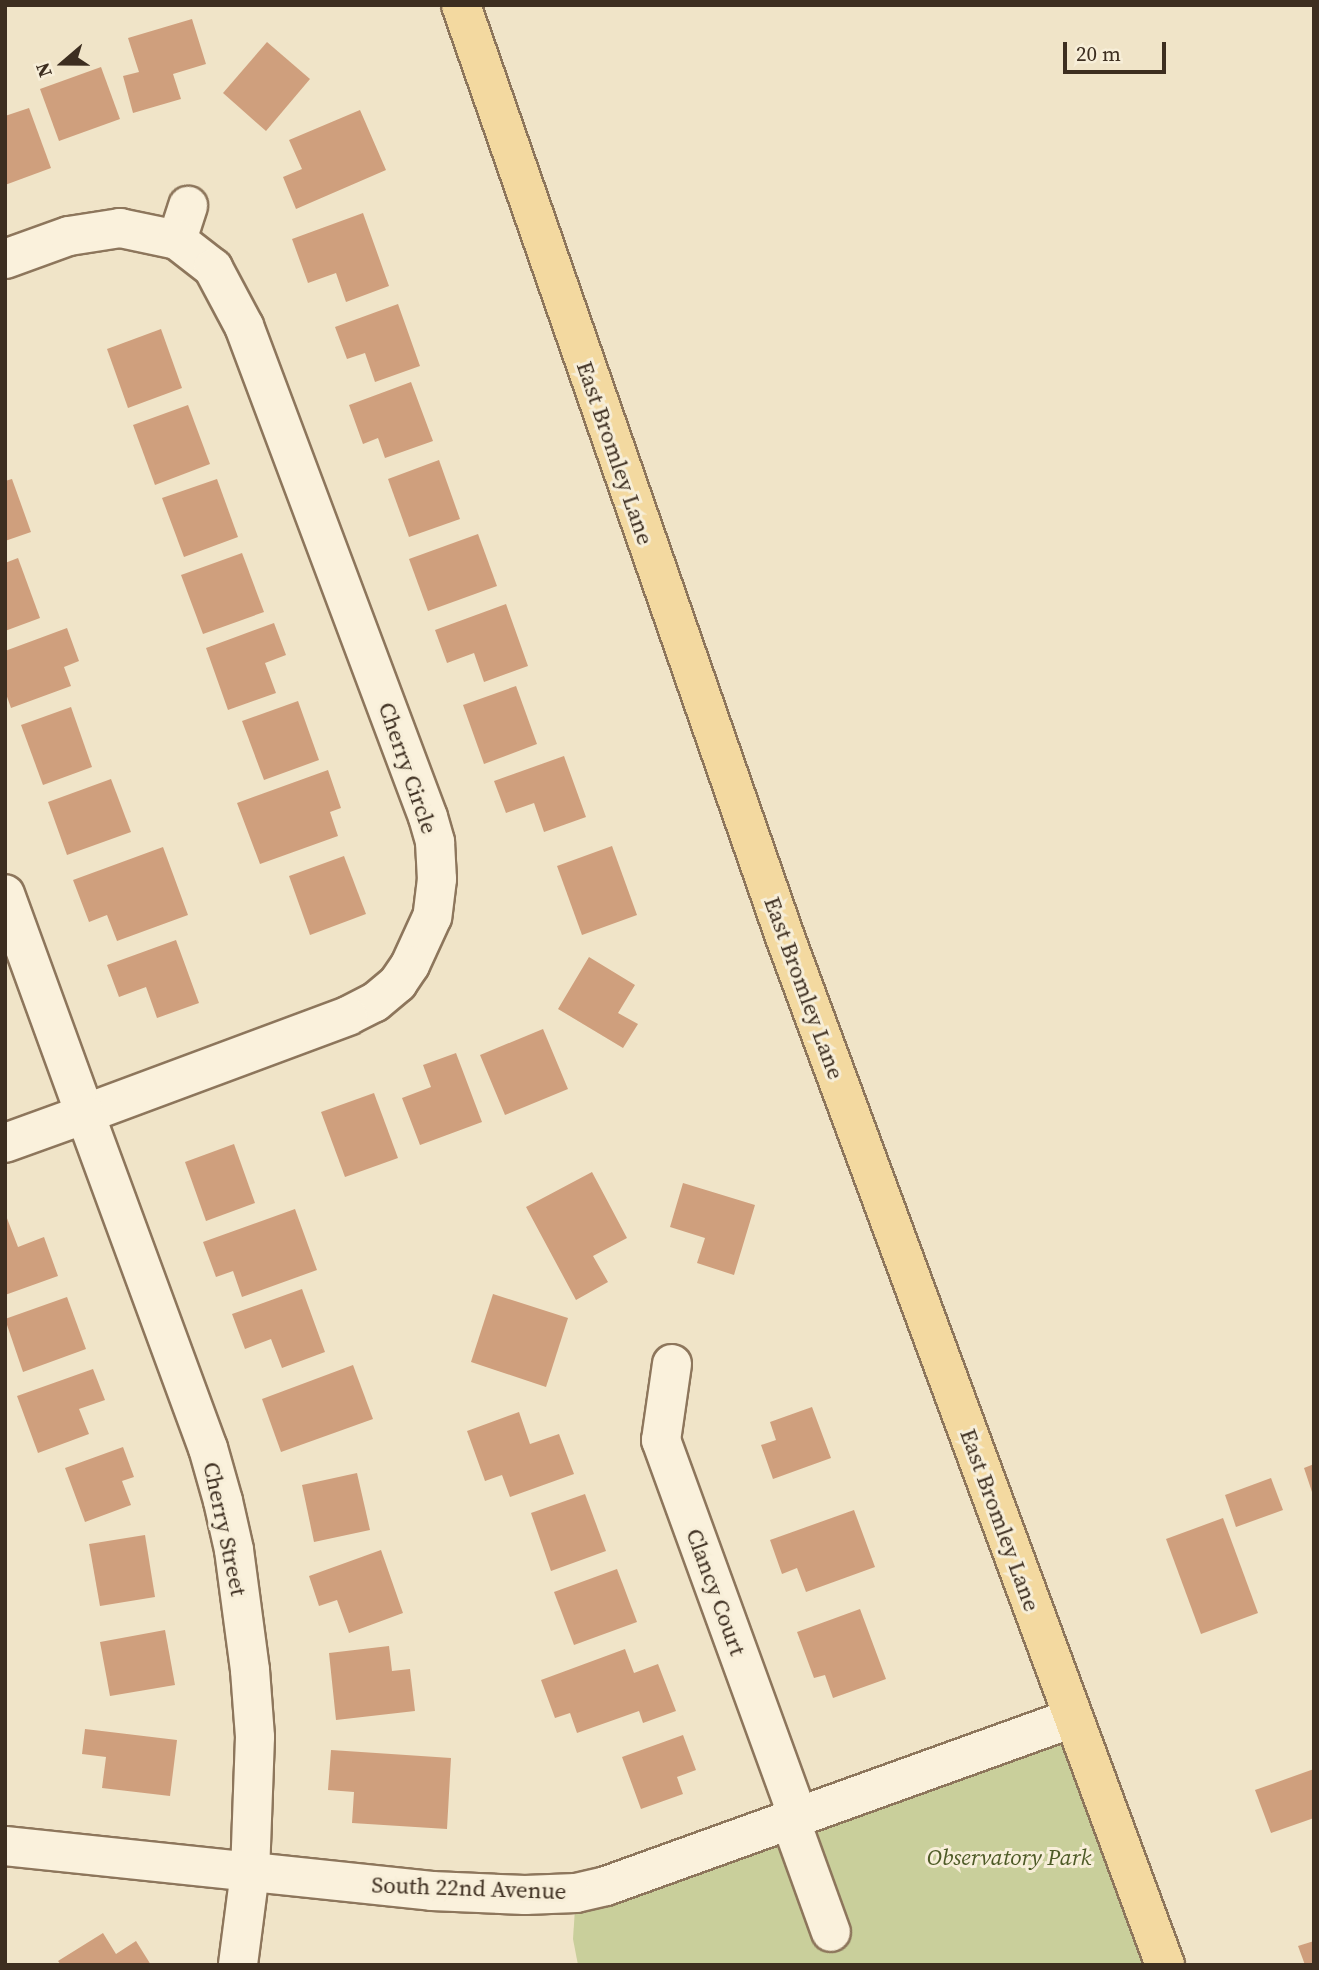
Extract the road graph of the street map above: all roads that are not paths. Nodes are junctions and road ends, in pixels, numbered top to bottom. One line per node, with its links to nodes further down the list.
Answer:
1 (461, 5): 7 (main road, East Bromley Lane)
2 (5, 259): 4 (street, Cherry Circle)
3 (5, 894): 4 (street)
4 (85, 1114): 5 (street, Cherry Circle); 10 (street, Cherry Street)
5 (5, 1143)
6 (672, 1364): 8 (street, Clancy Court)
7 (1073, 1718): 8 (street, South 22nd Avenue); 13 (main road, East Bromley Lane)
8 (794, 1818): 10 (street, South 22nd Avenue); 11 (street, Clancy Court)
9 (5, 1846): 10 (street, South 22nd Avenue)
10 (250, 1872): 12 (street, Cherry Street)
11 (831, 1932)
12 (238, 1965)
13 (1165, 1965)

